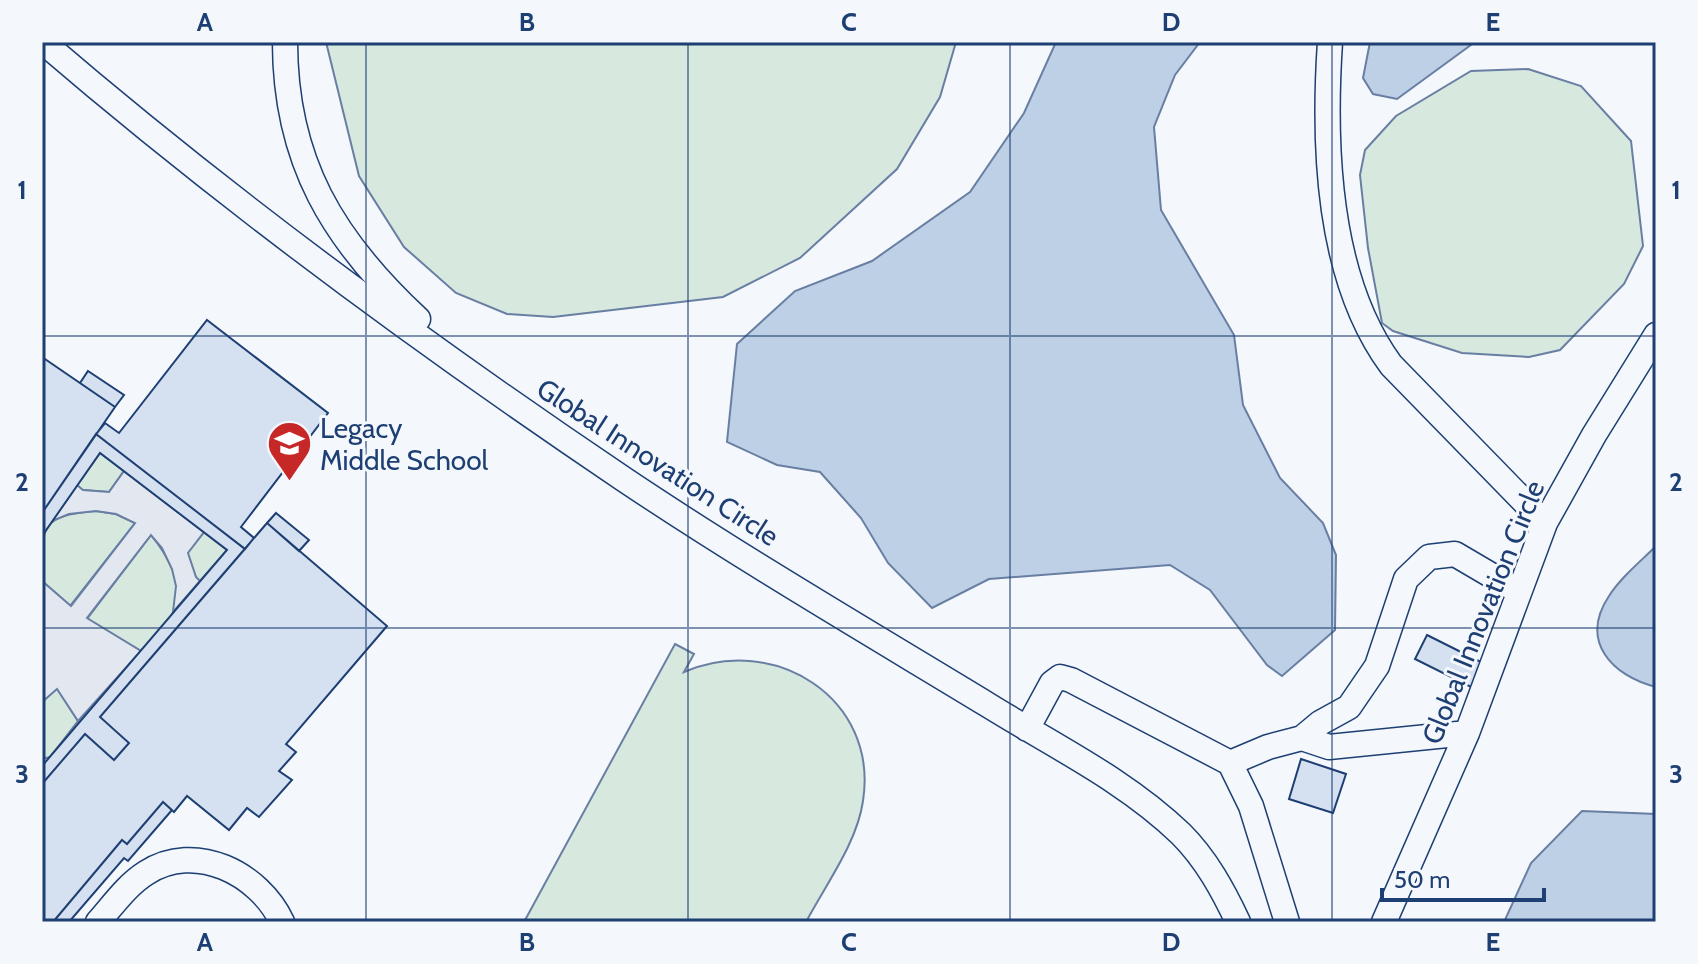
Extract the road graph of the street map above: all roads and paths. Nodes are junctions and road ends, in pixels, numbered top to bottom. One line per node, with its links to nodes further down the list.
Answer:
1 (43, 42): 5 (lane, Global Innovation Circle)
2 (285, 42): 5 (lane)
3 (1330, 42): 6 (lane)
4 (1656, 335): 6 (lane, Global Innovation Circle)
5 (494, 389): 8 (lane, Global Innovation Circle)
6 (1545, 523): 7 (lane, Global Innovation Circle)
7 (1518, 591): 9 (lane, Global Innovation Circle); 10 (lane)
8 (1027, 729): 11 (lane); 14 (lane, Global Innovation Circle)
9 (1467, 733): 10 (lane); 16 (lane, Global Innovation Circle)
10 (1302, 738): 11 (lane)
11 (1230, 763): 15 (lane)
12 (98, 922): 13 (lane)
13 (282, 922)
14 (1238, 922)
15 (1287, 922)
16 (1384, 922)

